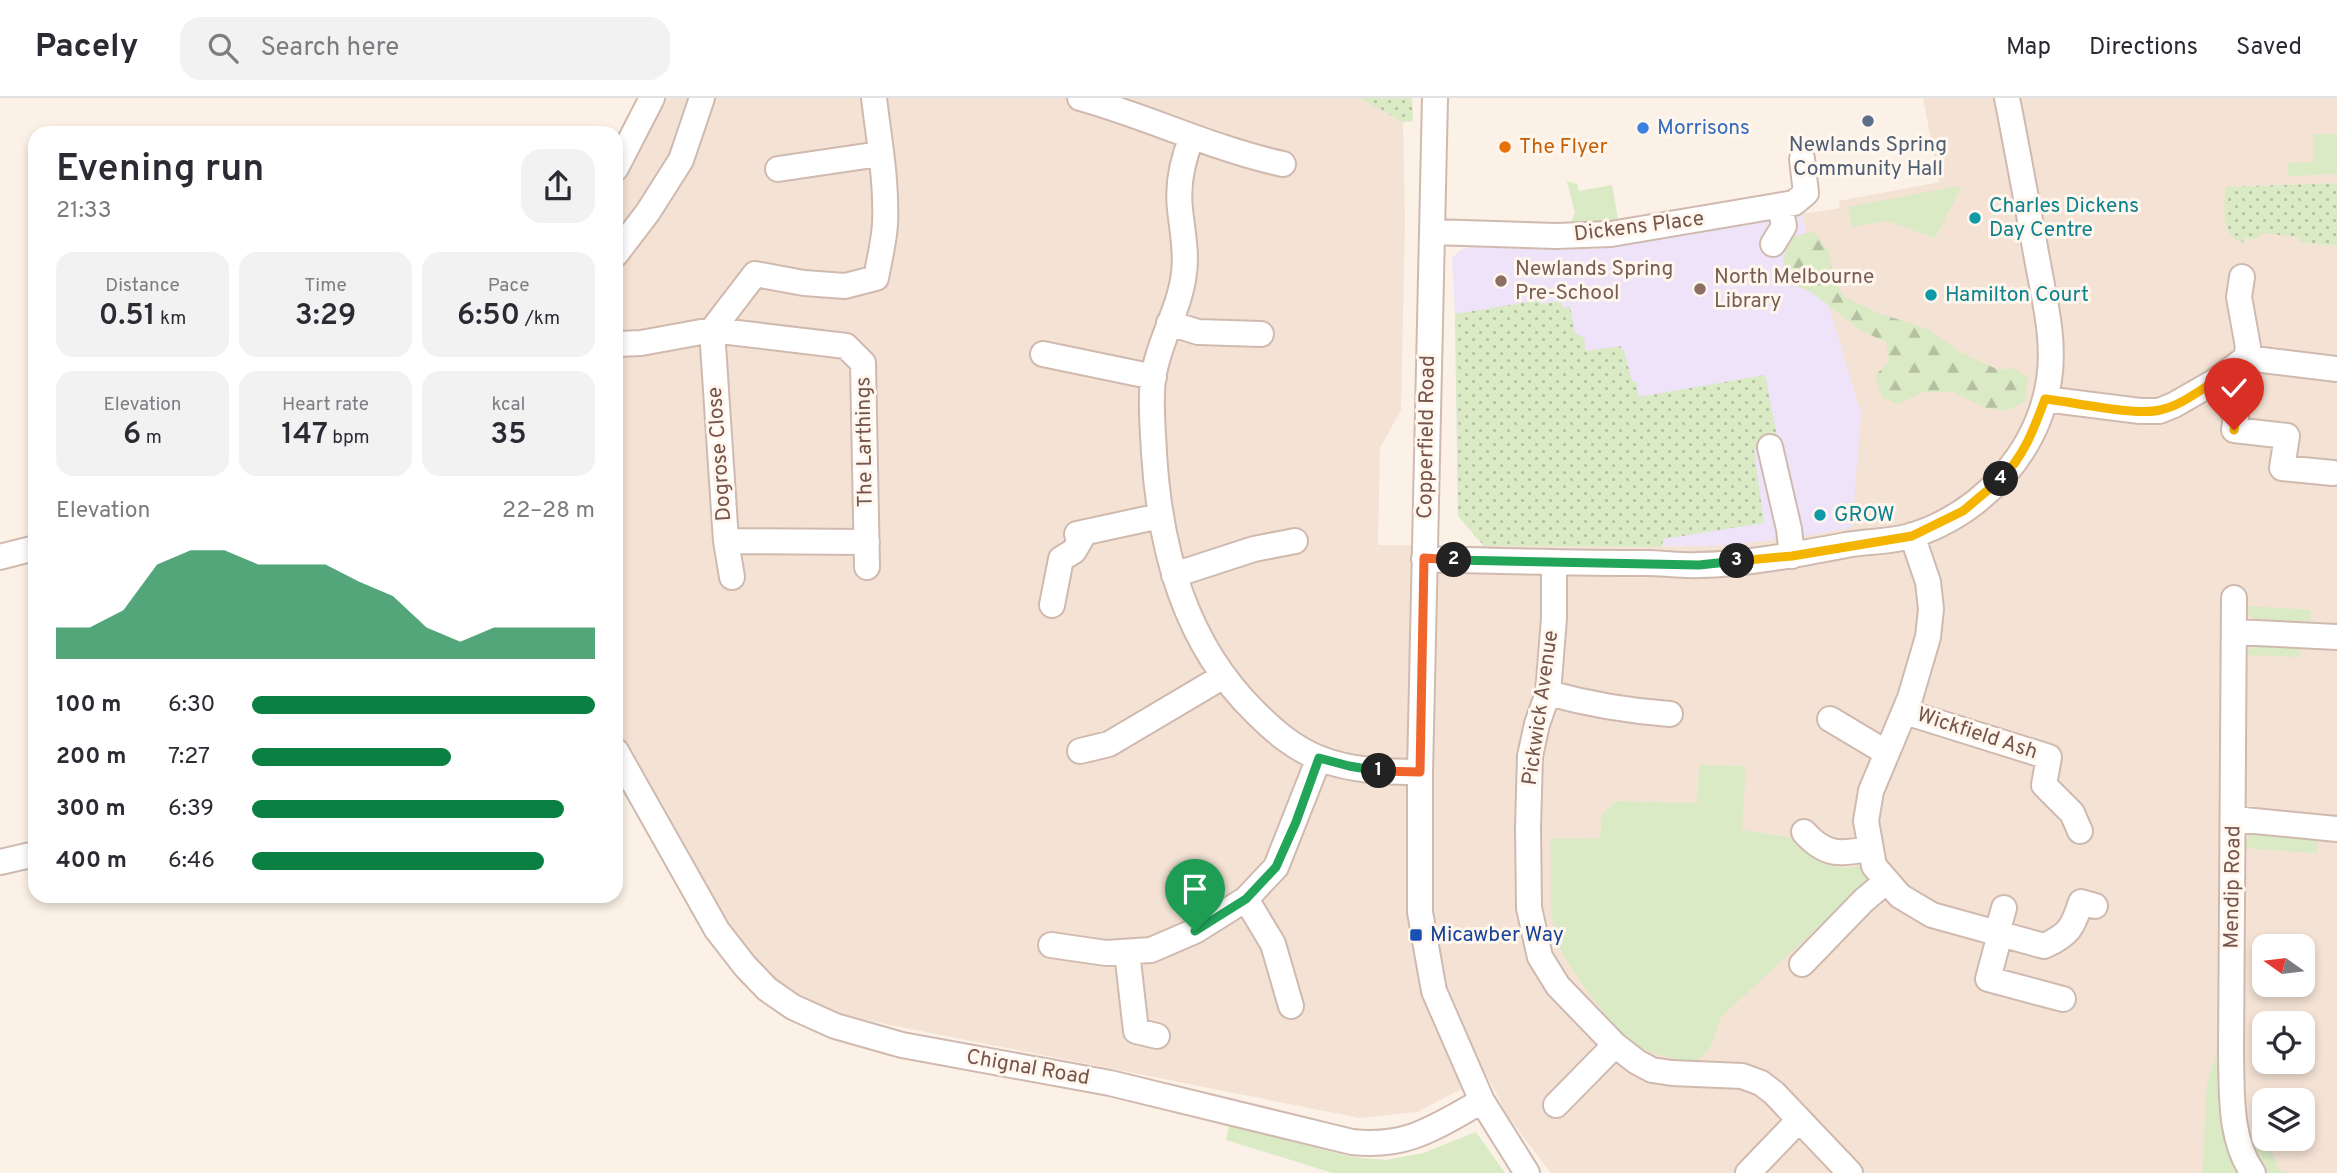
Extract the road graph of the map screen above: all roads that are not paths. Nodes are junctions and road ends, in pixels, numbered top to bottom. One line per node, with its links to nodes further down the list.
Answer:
1 (652, 98): 8 (street)
2 (702, 98): 16 (street)
3 (874, 98): 9 (street)
4 (1080, 98): 7 (street)
5 (1435, 98): 14 (street, Copperfield Road)
6 (2007, 98): 27 (street)
7 (1192, 137): 11 (street); 18 (street)
8 (623, 154)
9 (880, 154): 12 (street); 19 (street)
10 (1802, 159): 13 (street, Dickens Place)
11 (1283, 164)
12 (778, 169)
13 (1780, 206): 14 (street, Dickens Place); 15 (street)
14 (1432, 232): 38 (street, Copperfield Road)
15 (1773, 244)
16 (623, 245)
17 (2242, 277): 23 (street)
18 (1169, 323): 20 (street); 25 (street)
19 (712, 330): 21 (street, The Larthings); 32 (street, Dogrose Close); 34 (street, The Larthings)
20 (1261, 334)
21 (623, 344)
22 (1043, 354): 25 (street)
23 (2246, 359): 24 (street); 26 (street)
24 (2337, 369)
25 (1154, 377): 30 (street)
26 (2214, 382): 27 (street); 29 (street)
27 (2045, 399): 31 (street)
28 (1770, 447): 36 (street)
29 (2333, 473)
30 (1160, 516): 41 (street); 44 (street)
31 (1912, 536): 36 (street); 49 (street, Wickfield Ash)
32 (726, 541): 34 (street); 42 (street, Dogrose Close)
33 (1295, 541): 41 (street)
34 (867, 542): 40 (street, The Larthings)
35 (28, 550): 37 (street)
36 (1792, 556): 39 (street)
37 (0, 557)
38 (1424, 558): 39 (street); 56 (street, Copperfield Road)
39 (1555, 563): 48 (street, Pickwick Avenue)
40 (867, 567)
41 (1174, 575): 47 (street)
42 (732, 577)
43 (2234, 598): 45 (street, Mendip Road)
44 (1052, 605)
45 (2235, 632): 46 (street); 57 (street, Mendip Road)
46 (2337, 637)
47 (1222, 677): 52 (street); 54 (street)
48 (1548, 693): 50 (street); 75 (street, Pickwick Avenue)
49 (1905, 712): 53 (street, Wickfield Ash); 59 (street, Wickfield Ash)
50 (1670, 714)
51 (1830, 719): 53 (street)
52 (1080, 751)
53 (1887, 753): 61 (street, Wickfield Ash)
54 (1319, 758): 56 (street); 65 (street)
55 (623, 763): 76 (street, Chignal Road)
56 (1420, 772): 76 (street, Copperfield Road)
57 (2234, 819): 58 (street); 82 (street, Mendip Road)
58 (2337, 829)
59 (2080, 831)
60 (1804, 832): 61 (street)
61 (1870, 848): 64 (street, Wickfield Ash)
62 (28, 856): 63 (street)
63 (0, 862)
64 (1887, 881): 68 (street, Wickfield Ash); 71 (street)
65 (1246, 899): 70 (street); 73 (street)
66 (2095, 906): 68 (street, Wickfield Ash)
67 (2004, 908): 68 (street)
68 (1998, 933): 72 (street)
69 (1051, 945): 70 (street)
70 (1127, 952): 74 (street)
71 (1802, 964)
72 (2063, 999)
73 (1291, 1006)
74 (1157, 1036)
75 (1615, 1045): 77 (street); 78 (street, Pickwick Avenue)
76 (1482, 1101): 79 (street)
77 (1556, 1105)
78 (1799, 1120): 80 (street); 81 (street, Pickwick Avenue)
79 (1527, 1173)
80 (1748, 1173)
81 (1850, 1173)
82 (2253, 1173)

